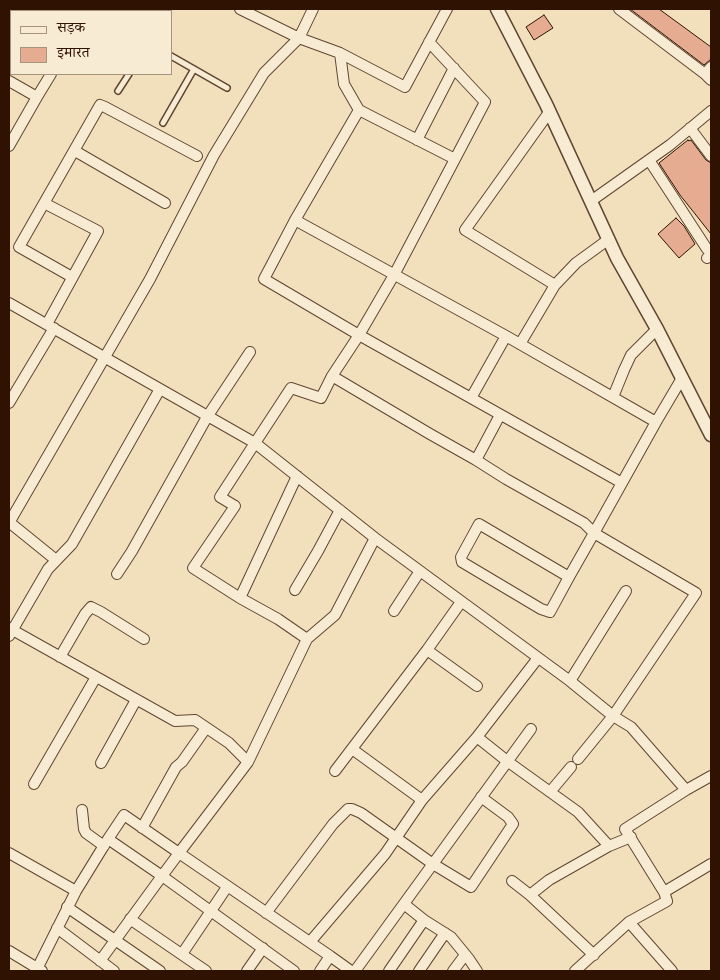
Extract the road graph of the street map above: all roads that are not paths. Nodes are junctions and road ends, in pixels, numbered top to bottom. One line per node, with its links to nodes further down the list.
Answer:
1 (240, 9): 6 (street)
2 (313, 9): 6 (street)
3 (447, 9): 7 (street)
4 (496, 9): 21 (street)
5 (619, 9): 12 (street)
6 (299, 38): 8 (street); 47 (street)
7 (429, 42): 8 (street); 10 (street)
8 (340, 53): 19 (street)
9 (172, 57): 11 (lane)
10 (454, 68): 24 (street); 29 (street)
11 (194, 69): 16 (lane); 22 (lane)
12 (709, 74)
13 (51, 75): 18 (street)
14 (128, 75): 17 (lane)
15 (9, 81): 18 (street)
16 (227, 88)
17 (118, 91)
18 (37, 97): 25 (street)
19 (359, 110): 24 (street); 34 (street)
20 (711, 110): 23 (street)
21 (550, 111): 31 (street); 39 (street)
22 (163, 122)
23 (690, 128): 28 (street); 30 (street)
24 (417, 140): 29 (street)
25 (9, 146)
26 (75, 151): 27 (street); 32 (street); 33 (street)
27 (197, 156)
28 (711, 156)
29 (455, 159): 37 (street)
30 (649, 160): 31 (street); 36 (street)
31 (591, 202): 35 (street)
32 (44, 203): 38 (street); 38 (street)
33 (165, 203)
34 (294, 220): 37 (street); 43 (street)
35 (609, 239): 39 (street); 42 (street)
36 (708, 254)
37 (394, 275): 43 (street); 44 (street)
38 (72, 277): 41 (street)
39 (555, 284): 45 (street)
40 (9, 304): 41 (street)
41 (51, 326): 47 (street); 53 (street)
42 (658, 329): 49 (street); 51 (street)
43 (359, 335): 48 (street); 52 (street)
44 (506, 336): 45 (street); 52 (street)
45 (520, 344): 51 (street)
46 (250, 352): 55 (street)
47 (105, 358): 50 (street); 63 (street)
48 (332, 376): 58 (street); 59 (street)
49 (682, 378): 56 (street); 57 (street)
50 (160, 389): 55 (street); 66 (street)
51 (612, 397): 56 (street)
52 (471, 398): 54 (street)
53 (9, 403)
54 (500, 415): 59 (street); 61 (street)
55 (208, 416): 58 (street); 68 (street)
56 (656, 422): 61 (street)
57 (711, 435)
58 (256, 443): 60 (street); 72 (street)
59 (476, 460): 64 (street)
60 (297, 476): 62 (street); 72 (street)
61 (622, 483): 64 (street)
62 (340, 510): 65 (street); 70 (street)
63 (9, 522): 66 (street)
64 (594, 533): 69 (street); 85 (street)
65 (375, 538): 67 (street); 77 (street)
66 (56, 560): 75 (street)
67 (420, 572): 73 (street); 74 (street)
68 (117, 574)
69 (570, 578): 69 (street)
70 (296, 590)
71 (626, 592): 82 (street)
72 (240, 598): 77 (street)
73 (461, 602): 78 (street); 80 (street)
74 (394, 611)
75 (10, 632): 79 (street)
76 (144, 639): 79 (street)
77 (307, 639): 91 (street)
78 (427, 650): 83 (street); 89 (street)
79 (60, 657): 81 (street)
80 (538, 658): 82 (street); 88 (street)
81 (96, 677): 84 (street); 95 (street)
82 (570, 681): 85 (street)
83 (477, 686)
84 (136, 700): 86 (street); 92 (street)
85 (613, 716): 96 (street); 97 (street)
86 (206, 728): 91 (street); 101 (street)
87 (531, 729): 90 (street)
88 (478, 737): 90 (street); 99 (street)
89 (352, 749): 93 (street); 99 (street)
90 (507, 761): 97 (street); 98 (street)
91 (248, 762): 107 (street)
92 (102, 763)
93 (335, 770)
94 (711, 776): 96 (street)
95 (34, 784)
96 (686, 790): 102 (street)
97 (550, 792): 105 (street)
98 (481, 797): 108 (street); 108 (street)
99 (422, 800): 103 (street)
100 (82, 810): 104 (street)
101 (142, 828): 104 (street); 107 (street)
102 (630, 837): 105 (street); 114 (street)
103 (396, 838): 108 (street); 119 (street); 126 (street)
104 (106, 842): 110 (street); 113 (street)
105 (609, 846): 115 (street)
106 (9, 853): 113 (street)
107 (179, 853): 110 (street); 112 (street)
108 (433, 864): 116 (street)
109 (711, 864): 114 (street)
110 (162, 876): 118 (street); 120 (street)
111 (512, 881): 115 (street)
112 (227, 887): 118 (street); 119 (street)
113 (76, 891): 117 (street)
114 (664, 892): 122 (street)
115 (530, 895): 131 (street)
116 (404, 904): 121 (street); 142 (street)
117 (67, 907): 123 (street); 125 (street)
118 (212, 912): 127 (street); 129 (street)
119 (266, 913): 126 (street)
120 (130, 919): 125 (street); 129 (street)
121 (424, 920): 124 (street); 143 (street)
122 (629, 922): 131 (street); 148 (street)
123 (57, 928): 133 (street); 134 (street)
124 (445, 933): 130 (street); 144 (street)
125 (115, 941): 133 (street); 136 (street)
126 (310, 942): 132 (street)
127 (263, 948): 138 (street); 139 (street)
128 (9, 952): 134 (street)
129 (182, 954): 137 (street)
130 (465, 954): 145 (street); 146 (street)
131 (594, 955): 147 (street)
132 (330, 956): 140 (street); 141 (street)
133 (100, 962): 135 (street)
134 (39, 970)
135 (114, 971)
136 (160, 971)
137 (206, 971)
138 (247, 971)
139 (294, 971)
140 (320, 971)
141 (351, 971)
142 (355, 971)
143 (389, 971)
144 (419, 971)
145 (453, 971)
146 (476, 971)
147 (575, 971)
148 (672, 971)

